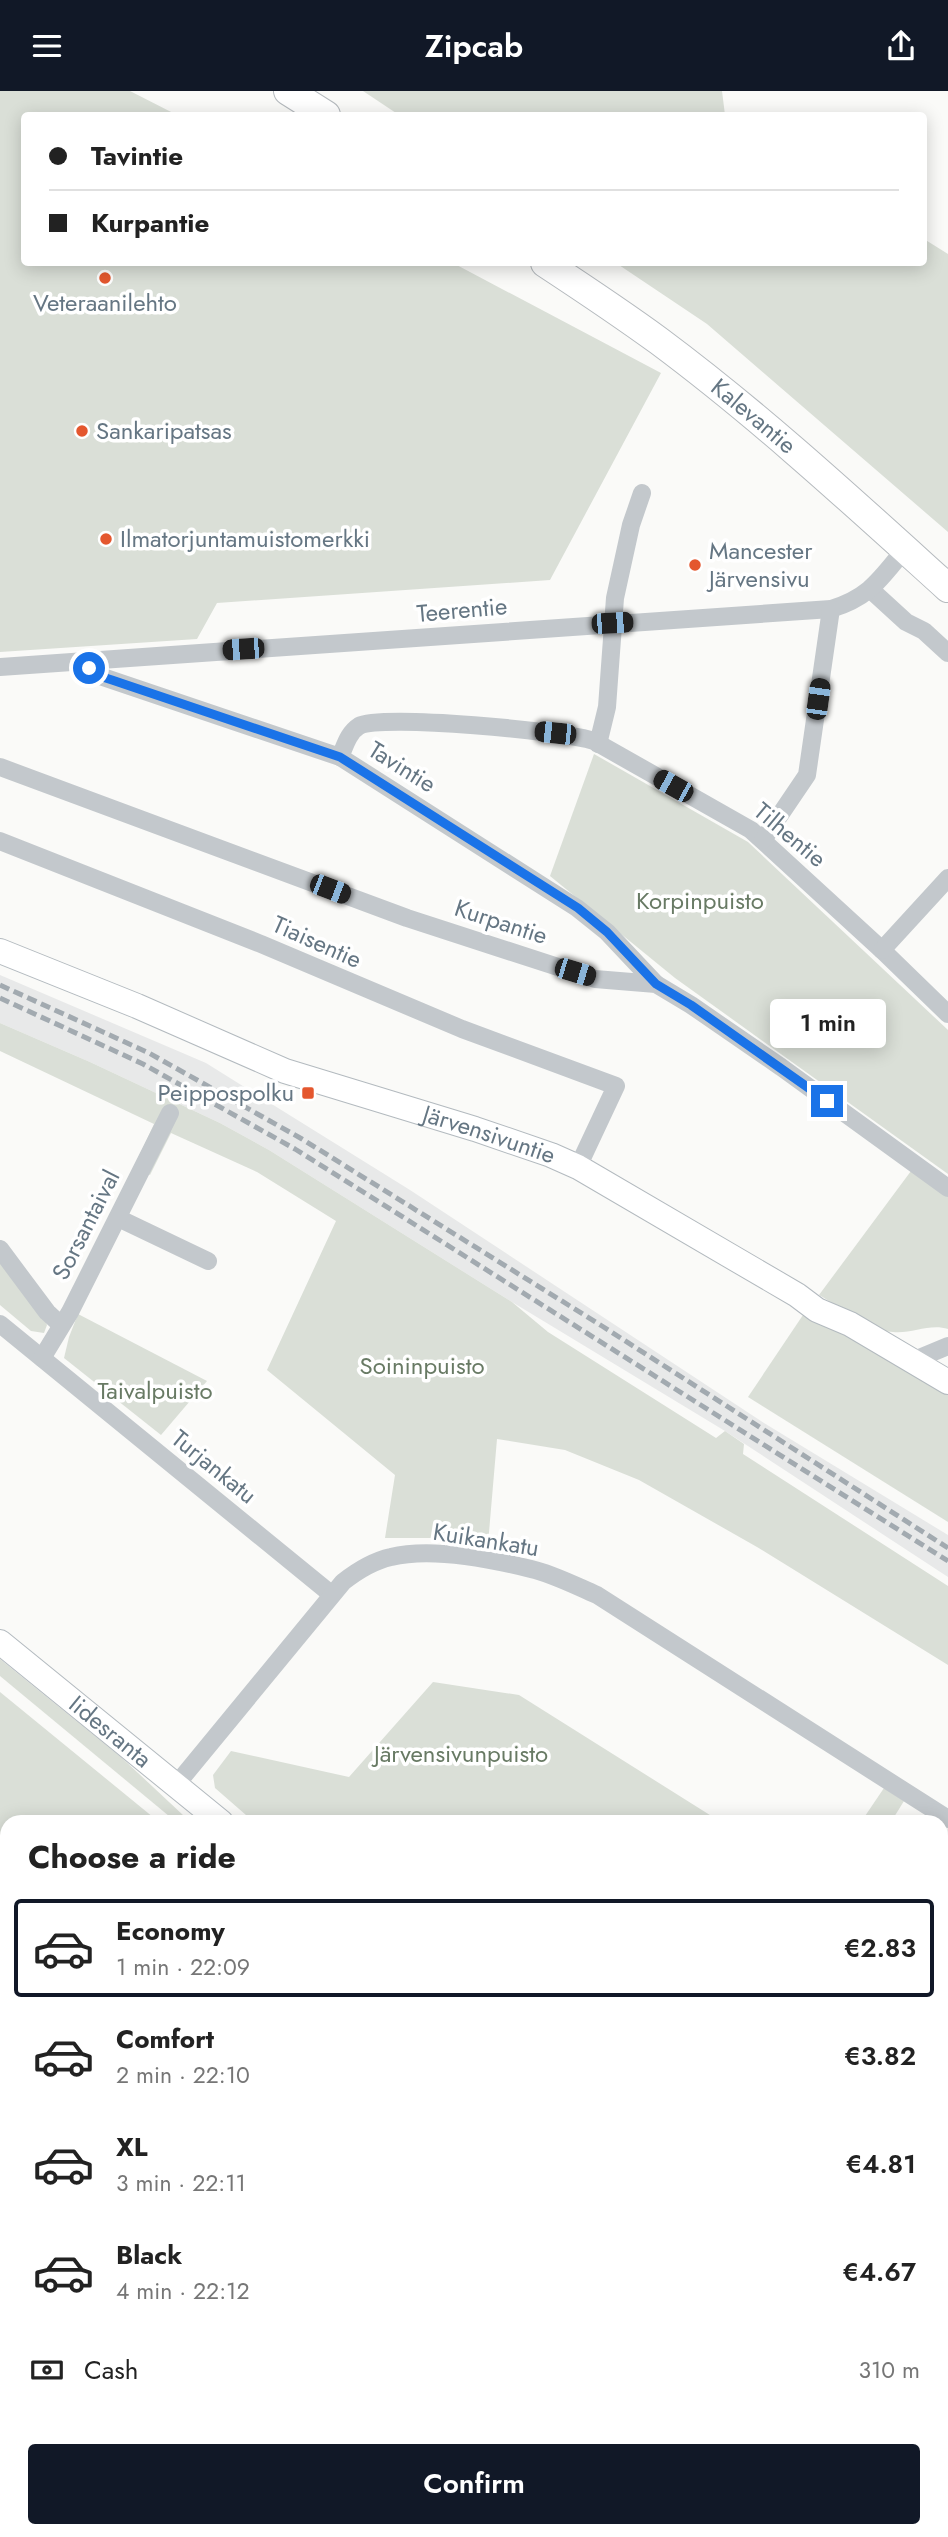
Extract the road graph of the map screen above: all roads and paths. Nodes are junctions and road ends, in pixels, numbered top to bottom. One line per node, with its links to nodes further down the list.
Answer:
1 (288, 91): 2 (main road)
2 (321, 112)
3 (550, 266): 5 (main road, Kalevantie)
4 (642, 493): 9 (street)
5 (905, 549): 6 (main road, Kalevantie); 7 (street, Teerentie)
6 (948, 588)
7 (871, 590): 8 (street, Teerentie); 10 (street)
8 (831, 609): 9 (street, Teerentie); 16 (street)
9 (612, 623): 11 (street, Teerentie); 13 (street)
10 (948, 653)
11 (88, 661): 12 (street, Teerentie); 14 (street, Tavintie)
12 (0, 667)
13 (598, 744): 14 (street, Tilhentie); 16 (street, Tilhentie)
14 (340, 757): 21 (street, Tavintie)
15 (0, 767): 21 (street, Kurpantie)
16 (763, 840): 19 (street, Tilhentie)
17 (0, 841): 24 (street, Tiaisentie)
18 (948, 878): 19 (street)
19 (882, 950): 22 (street, Tilhentie)
20 (0, 951): 24 (street, Järvensivuntie)
21 (656, 984): 25 (street, Kurpantie)
22 (948, 1014)
23 (170, 1113): 26 (street, Sorsantaival)
24 (578, 1167): 33 (street, Järvensivuntie)
25 (948, 1188)
26 (118, 1218): 28 (street); 30 (street, Sorsantaival)
27 (0, 1249): 30 (street)
28 (208, 1261)
29 (0, 1324): 32 (street, Turjankatu)
30 (61, 1325): 32 (street, Sorsantaival)
31 (948, 1346): 33 (street)
32 (42, 1358): 35 (street, Turjankatu)
33 (912, 1361): 34 (street, Järvensivuntie)
34 (948, 1382)
35 (331, 1594): 37 (street, Kuikankatu); 39 (street, Kuikankatu)
36 (0, 1641): 37 (street, Iidesranta)
37 (176, 1785): 38 (street, Iidesranta)
38 (212, 1815)
39 (942, 1815)

